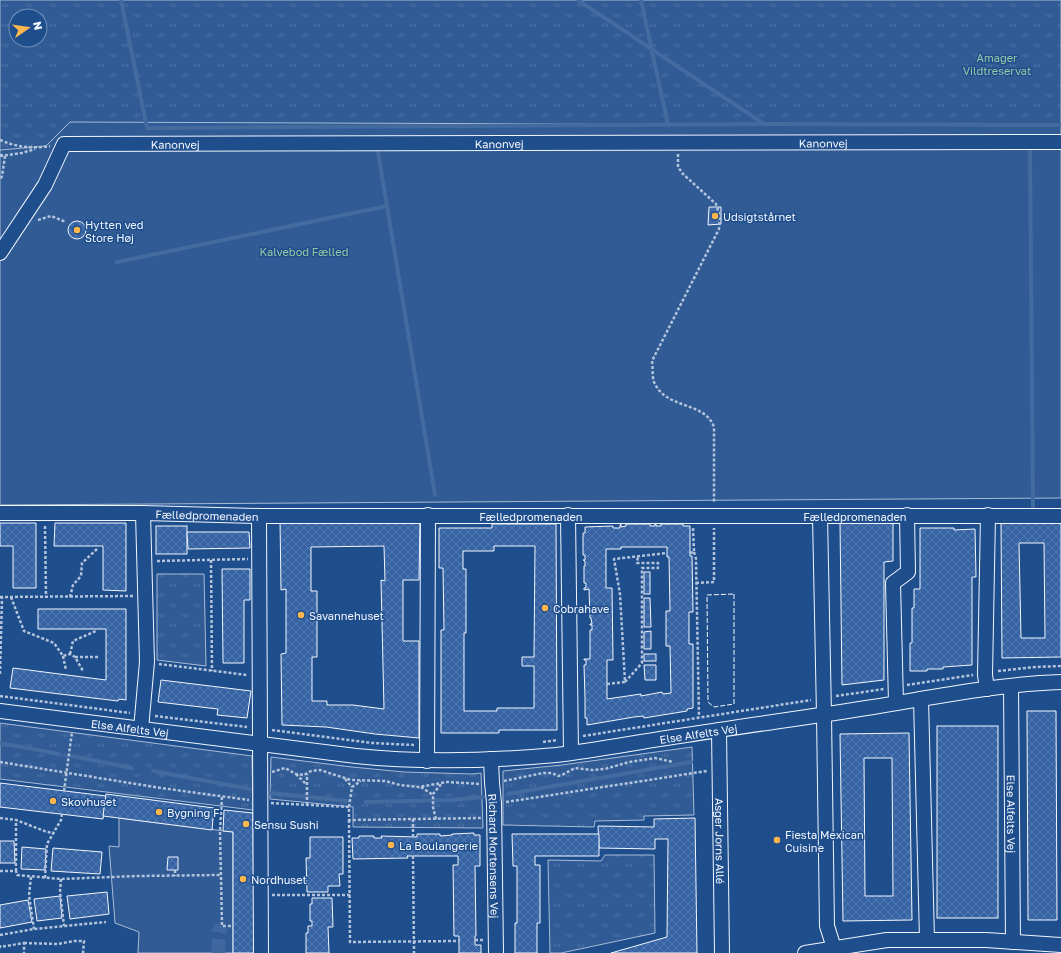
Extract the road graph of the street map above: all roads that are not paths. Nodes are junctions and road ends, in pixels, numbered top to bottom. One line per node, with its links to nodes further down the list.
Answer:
1 (1061, 142): 2 (street, Kanonvej)
2 (0, 253)
3 (0, 513): 4 (street, Fælledpromenaden)
4 (143, 513): 9 (street, Fælledpromenaden); 19 (street)
5 (428, 515): 6 (street, Fælledpromenaden); 9 (street, Fælledpromenaden); 24 (street)
6 (568, 515): 10 (street, Fælledpromenaden); 22 (street)
7 (907, 515): 8 (street, Fælledpromenaden); 10 (street, Fælledpromenaden); 16 (street)
8 (988, 515): 11 (street, Fælledpromenaden); 14 (street)
9 (259, 516): 21 (street)
10 (820, 516): 18 (street)
11 (1061, 516)
12 (1061, 682): 13 (street, Else Alfelts Vej)
13 (1012, 686): 14 (street, Else Alfelts Vej); 26 (street, Else Alfelts Vej)
14 (987, 689): 15 (street, Else Alfelts Vej)
15 (920, 699): 16 (street, Else Alfelts Vej); 25 (street)
16 (896, 703): 18 (street, Else Alfelts Vej)
17 (0, 711): 19 (street, Else Alfelts Vej)
18 (824, 715): 20 (street, Else Alfelts Vej); 30 (street)
19 (141, 729): 21 (street, Else Alfelts Vej)
20 (719, 730): 22 (street, Else Alfelts Vej); 33 (street, Asger Jorns Allé)
21 (260, 744): 24 (street, Else Alfelts Vej); 31 (street)
22 (571, 752): 23 (street, Else Alfelts Vej)
23 (491, 759): 24 (street, Else Alfelts Vej); 32 (street, Richard Mortensens Vej)
24 (427, 761)
25 (927, 940): 28 (street); 29 (street)
26 (1013, 942): 27 (street); 29 (street)
27 (1061, 945)
28 (887, 946): 30 (street)
29 (986, 947)
30 (834, 948): 34 (street)
31 (261, 953)
32 (496, 953)
33 (722, 953)
34 (805, 953)

